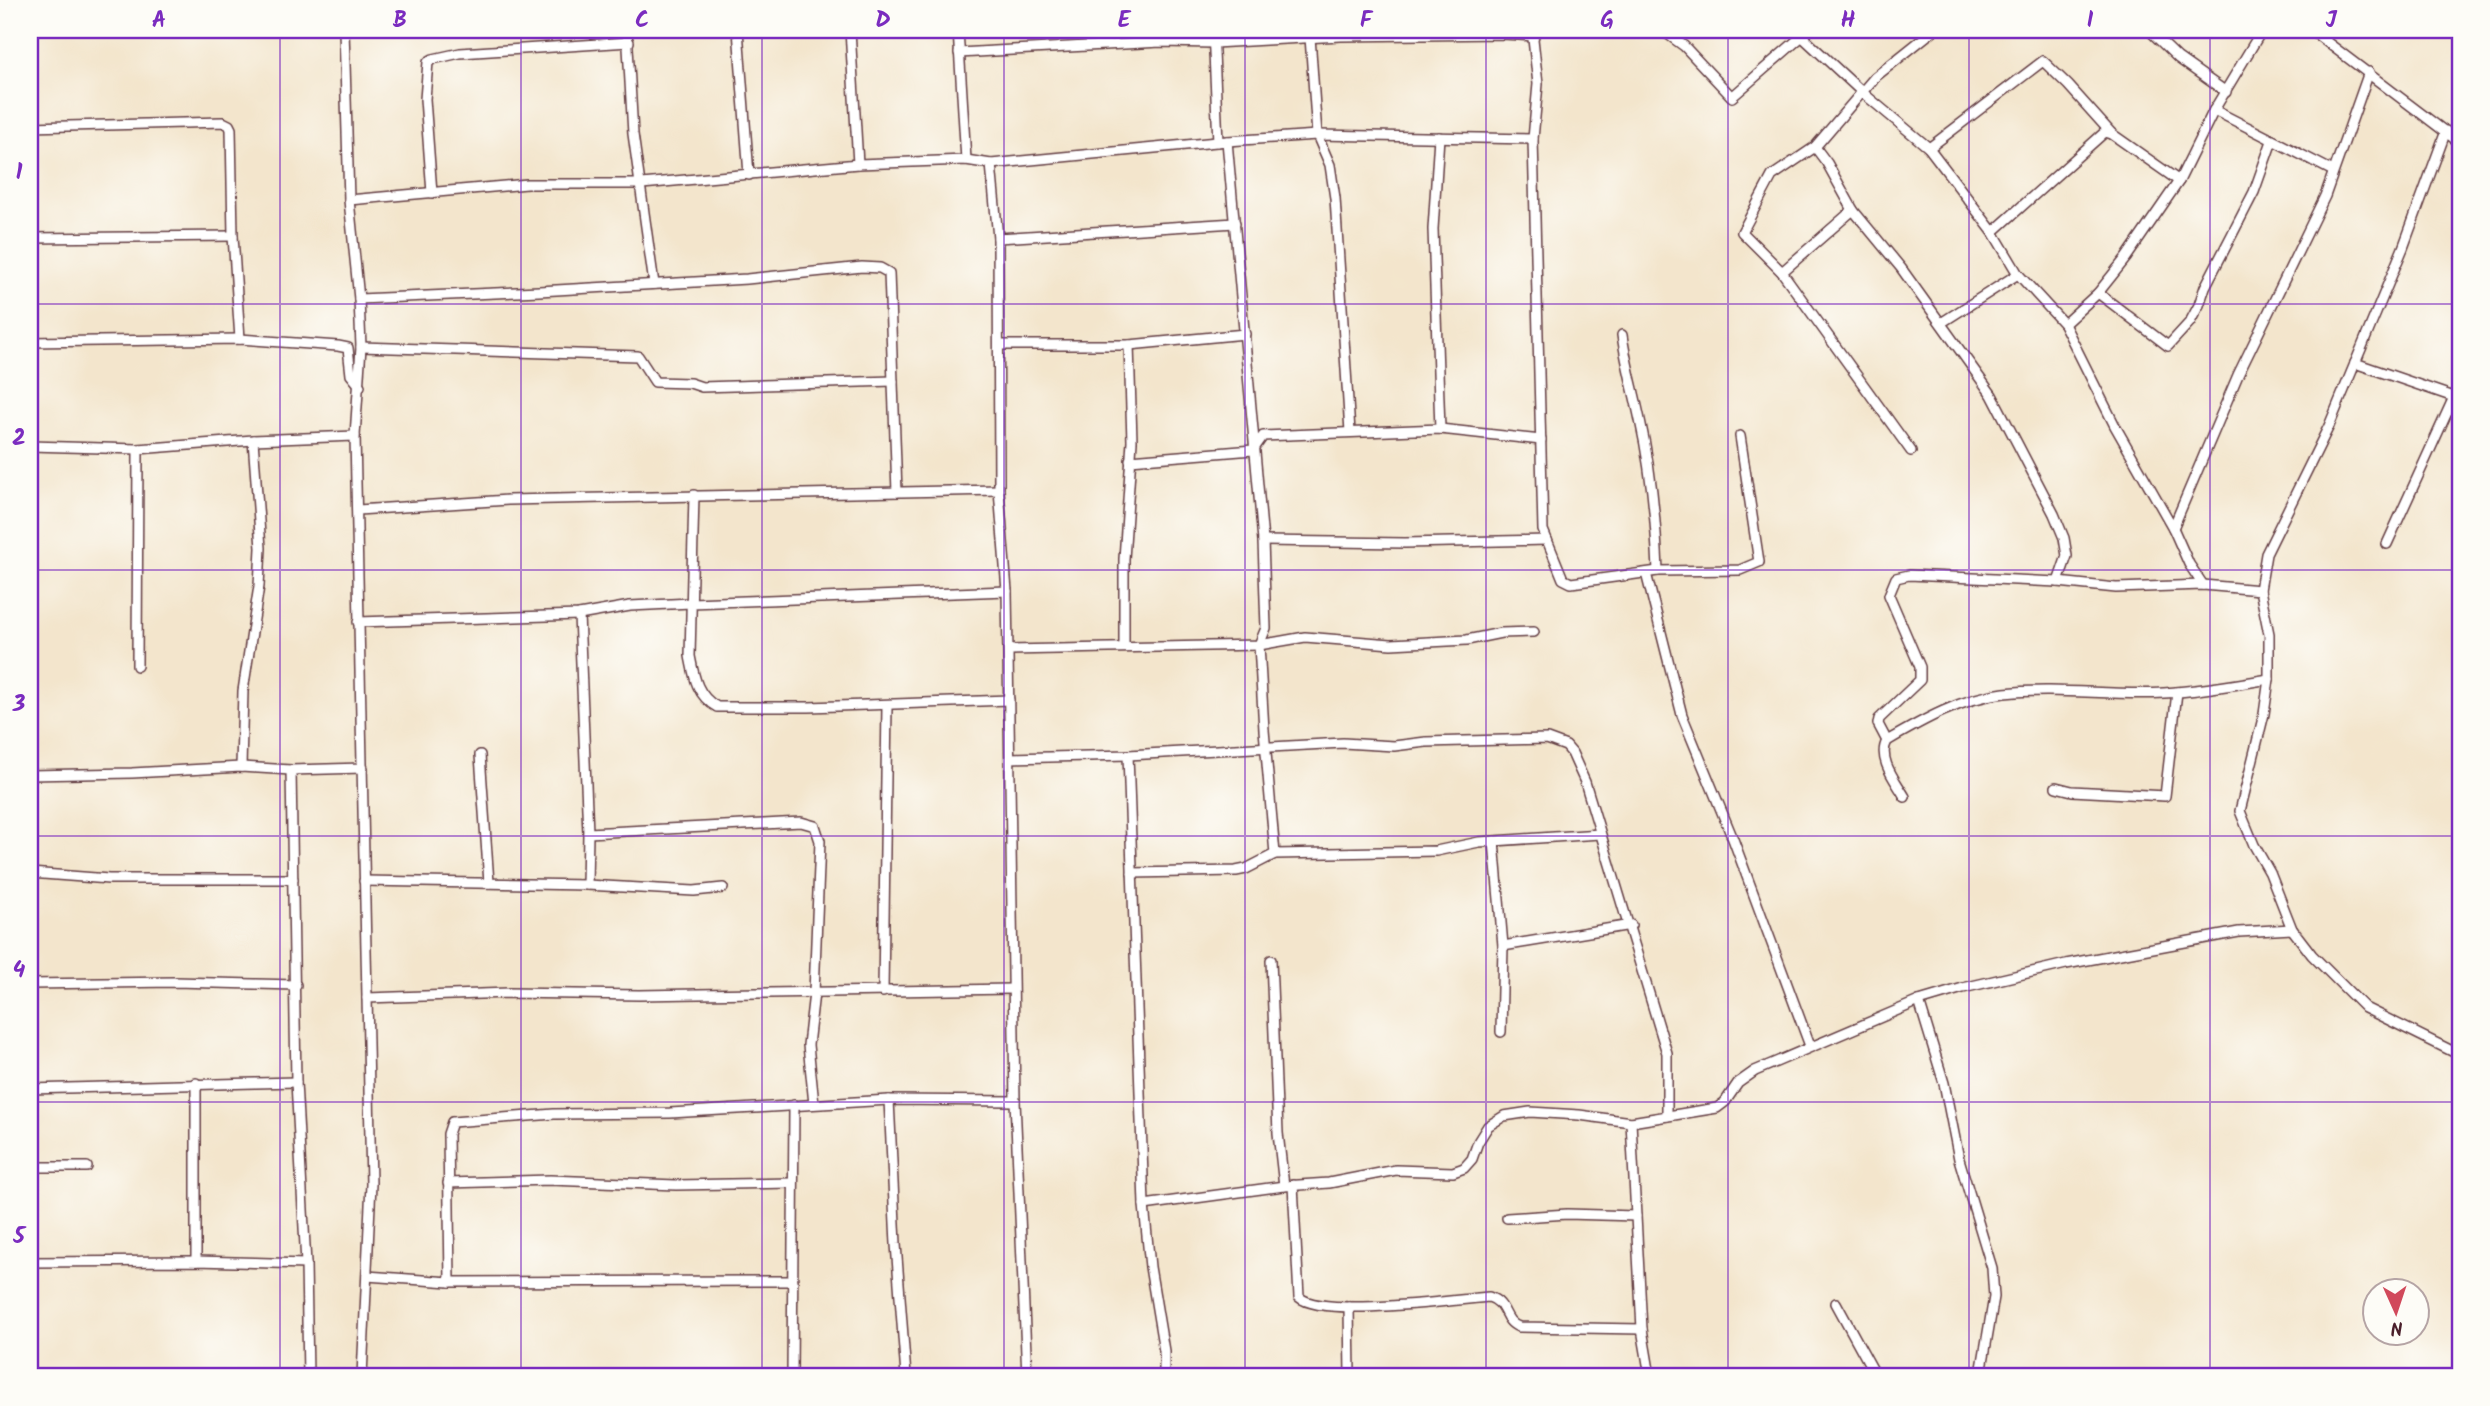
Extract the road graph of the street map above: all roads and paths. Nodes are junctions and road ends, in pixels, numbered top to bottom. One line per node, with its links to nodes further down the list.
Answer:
1 (344, 30): 42 (street)
2 (627, 30): 16 (street)
3 (738, 30): 38 (street)
4 (850, 30): 35 (street)
5 (958, 30): 18 (street)
6 (1213, 30): 17 (street)
7 (1662, 30): 12 (street)
8 (1934, 30): 21 (street)
9 (2149, 30): 20 (street)
10 (2262, 30): 20 (street)
11 (2311, 30): 19 (street)
12 (1802, 32): 21 (street)
13 (1341, 33): 14 (street); 15 (street)
14 (1533, 33): 28 (street)
15 (1310, 37): 17 (street); 26 (street)
16 (629, 42): 40 (street); 41 (street)
17 (1214, 43): 18 (street); 29 (street)
18 (959, 53): 34 (street)
19 (2369, 72): 24 (street); 37 (street)
20 (2226, 92): 22 (street)
21 (1863, 93): 32 (street); 33 (street)
22 (2214, 110): 30 (street); 39 (street)
23 (30, 127): 46 (street)
24 (2446, 131): 31 (street); 63 (street)
25 (2112, 134): 33 (street); 39 (street); 45 (street)
26 (1317, 135): 27 (street); 29 (street); 69 (street)
27 (1439, 137): 28 (street); 68 (street)
28 (1533, 139): 73 (street)
29 (1222, 141): 36 (street); 44 (street)
30 (2272, 141): 37 (street); 52 (street)
31 (2460, 143)
32 (1815, 147): 43 (street); 49 (street)
33 (1929, 148): 45 (street)
34 (966, 160): 35 (street); 36 (street)
35 (858, 164): 38 (street)
36 (991, 164): 48 (street)
37 (2333, 171): 83 (street)
38 (748, 175): 40 (street)
39 (2179, 181): 52 (street)
40 (642, 184): 41 (street); 51 (street)
41 (432, 194): 42 (street)
42 (349, 200): 53 (street)
43 (1853, 210): 49 (street); 54 (street)
44 (1235, 223): 48 (street); 56 (street)
45 (1993, 232): 50 (street)
46 (233, 236): 47 (street); 58 (street)
47 (30, 238)
48 (998, 238): 60 (street)
49 (1782, 272): 77 (street)
50 (2018, 274): 54 (street); 55 (street)
51 (654, 284): 53 (street); 64 (street)
52 (2098, 293): 55 (street)
53 (359, 299): 62 (street)
54 (1941, 323): 89 (street)
55 (2064, 324): 83 (street)
56 (1245, 334): 61 (street); 76 (street)
57 (1622, 335): 87 (street)
58 (240, 339): 59 (street); 66 (street)
59 (30, 342)
60 (999, 345): 61 (street); 79 (street)
61 (1129, 345): 78 (street)
62 (361, 347): 64 (street); 66 (street)
63 (2355, 363): 67 (street); 91 (street)
64 (893, 381): 80 (street)
65 (2460, 384): 67 (street)
66 (360, 386): 70 (street)
67 (2454, 397): 86 (street)
68 (1440, 429): 69 (street); 73 (street)
69 (1350, 432): 76 (street)
70 (355, 436): 72 (street); 82 (street)
71 (1740, 436): 87 (street)
72 (253, 440): 75 (street); 110 (street)
73 (1541, 440): 84 (street)
74 (30, 446): 75 (street)
75 (138, 449): 100 (street)
76 (1253, 450): 78 (street); 85 (street)
77 (1912, 451)
78 (1129, 460): 98 (street)
79 (999, 490): 80 (street); 92 (street)
80 (897, 492): 81 (street)
81 (694, 495): 82 (street); 93 (street)
82 (358, 510): 95 (street)
83 (2173, 528): 90 (street)
84 (1547, 540): 85 (street); 88 (street)
85 (1263, 541): 97 (street)
86 (2387, 544)
87 (1658, 571): 88 (street)
88 (1647, 573): 139 (street)
89 (2058, 582): 90 (street); 105 (street)
90 (2203, 586): 91 (street)
91 (2260, 590): 101 (street)
92 (1007, 591): 93 (street); 99 (street)
93 (691, 603): 94 (street); 104 (street)
94 (579, 615): 95 (street); 116 (street)
95 (358, 622): 111 (street)
96 (1534, 632): 97 (street)
97 (1259, 646): 98 (street); 106 (street)
98 (1124, 647): 99 (street)
99 (1009, 650): 103 (street)
100 (137, 666)
101 (2269, 679): 102 (street); 128 (street)
102 (2177, 692): 105 (street); 114 (street)
103 (1009, 700): 104 (street); 109 (street)
104 (887, 705): 134 (street)
105 (1887, 741): 115 (street)
106 (1266, 747): 108 (street); 117 (street); 119 (street)
107 (480, 755): 124 (street)
108 (1128, 755): 109 (street); 121 (street)
109 (1010, 758): 133 (street)
110 (241, 767): 112 (street); 113 (street)
111 (363, 768): 112 (street); 123 (street)
112 (291, 770): 122 (street)
113 (30, 775)
114 (2056, 787)
115 (1905, 797)
116 (587, 833): 125 (street); 135 (street)
117 (1600, 834): 118 (street); 127 (street)
118 (1494, 841): 119 (street); 129 (street)
119 (1275, 853): 121 (street)
120 (30, 873): 122 (street)
121 (1132, 873): 155 (street)
122 (293, 879): 132 (street)
123 (364, 881): 124 (street); 136 (street)
124 (489, 883): 125 (street)
125 (587, 885): 126 (street)
126 (723, 888)
127 (1631, 925): 129 (street); 148 (street)
128 (2292, 929): 137 (street); 140 (street)
129 (1503, 946): 138 (street)
130 (1271, 961): 154 (street)
131 (30, 984): 132 (street)
132 (296, 985): 141 (street)
133 (1013, 989): 134 (street); 145 (street)
134 (883, 992): 135 (street)
135 (814, 993): 136 (street); 146 (street)
136 (367, 998): 161 (street)
137 (1919, 1001): 139 (street); 176 (street)
138 (1501, 1032)
139 (1810, 1046): 148 (street)
140 (2460, 1055)
141 (296, 1082): 142 (street); 160 (street)
142 (196, 1083): 143 (street); 158 (street)
143 (30, 1088)
144 (889, 1100): 145 (street); 146 (street); 170 (street)
145 (1015, 1101): 171 (street)
146 (814, 1104): 147 (street)
147 (794, 1105): 152 (street); 153 (street)
148 (1667, 1116): 149 (street)
149 (1631, 1122): 154 (street); 156 (street)
150 (30, 1167): 151 (street)
151 (87, 1167)
152 (449, 1183): 153 (street); 163 (street)
153 (792, 1183): 162 (street)
154 (1288, 1185): 155 (street); 165 (street)
155 (1144, 1205): 172 (street)
156 (1636, 1216): 157 (street); 166 (street)
157 (1507, 1218)
158 (196, 1261): 159 (street); 160 (street)
159 (30, 1262)
160 (306, 1264): 167 (street)
161 (367, 1276): 163 (street); 168 (street)
162 (793, 1281): 163 (street); 169 (street)
163 (450, 1282)
164 (1836, 1303): 175 (street)
165 (1349, 1307): 166 (street); 173 (street)
166 (1642, 1329): 174 (street)
167 (308, 1376)
168 (362, 1376)
169 (792, 1376)
170 (906, 1376)
171 (1027, 1376)
172 (1164, 1376)
173 (1350, 1376)
174 (1650, 1376)
175 (1876, 1376)
176 (1983, 1376)

